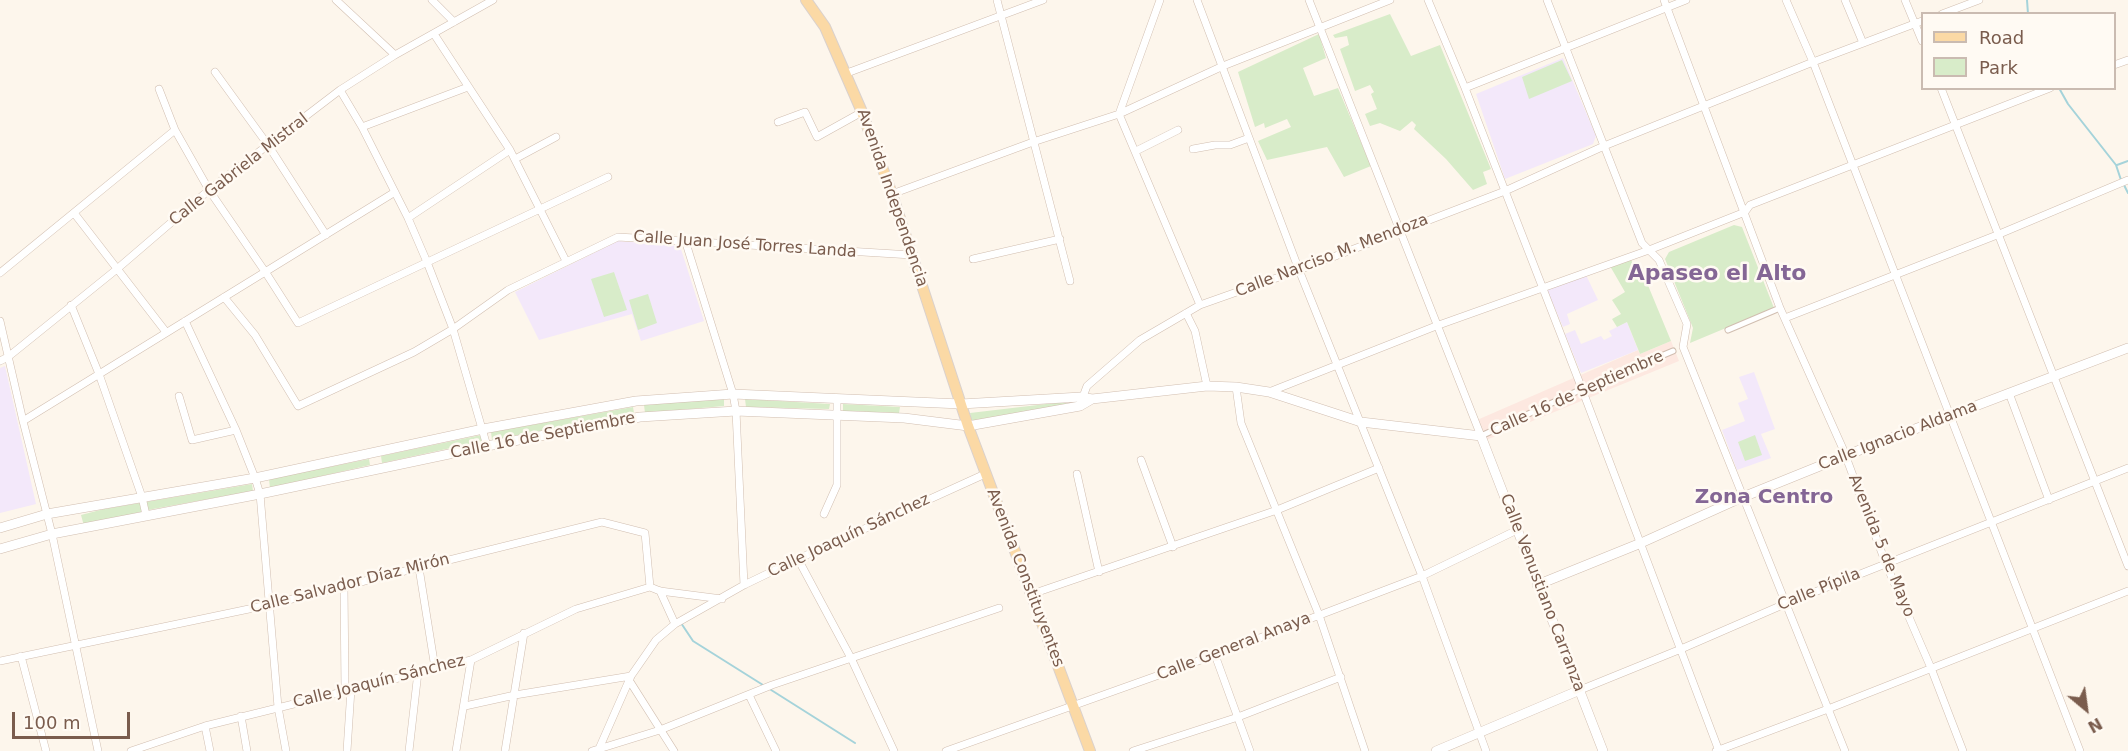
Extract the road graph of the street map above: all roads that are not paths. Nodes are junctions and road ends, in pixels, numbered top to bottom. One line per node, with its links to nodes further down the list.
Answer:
1 (336, 0): 28 (street)
2 (432, 0): 22 (street)
3 (493, 0): 22 (street, Calle Gabriela Mistral)
4 (806, 0): 32 (main road, Avenida Independencia)
5 (997, 0): 21 (street)
6 (1043, 0): 21 (street)
7 (1160, 0): 41 (street)
8 (1197, 0): 30 (street)
9 (1309, 0): 24 (street)
10 (1390, 0): 24 (street)
11 (1428, 0): 34 (street)
12 (1548, 0): 27 (street)
13 (1664, 0): 19 (street, Avenida 5 de Mayo)
14 (1686, 0): 19 (street)
15 (1786, 0): 29 (street)
16 (1845, 0): 26 (street)
17 (1905, 0): 23 (street)
18 (1979, 0): 20 (street)
19 (1667, 8): 27 (street); 39 (street, Avenida 5 de Mayo)
20 (1947, 12)
21 (1001, 15): 32 (street); 49 (street)
22 (454, 22): 25 (street, Calle Gabriela Mistral)
23 (1919, 22): 26 (street, Calle Narciso M. Mendoza)
24 (1320, 27): 30 (street); 67 (street)
25 (434, 34): 28 (street, Calle Gabriela Mistral); 33 (street)
26 (1863, 43): 29 (street, Calle Narciso M. Mendoza)
27 (1565, 49): 34 (street); 51 (street)
28 (395, 55): 36 (street, Calle Gabriela Mistral)
29 (1813, 62): 39 (street, Calle Narciso M. Mendoza); 56 (street)
30 (1223, 66): 41 (street); 48 (street)
31 (215, 72): 50 (street)
32 (847, 73): 40 (main road, Avenida Independencia)
33 (468, 87): 44 (street); 53 (street)
34 (1465, 88): 60 (street)
35 (159, 89): 45 (street)
36 (340, 90): 44 (street); 50 (street, Calle Gabriela Mistral)
37 (1942, 90): 43 (street)
38 (2045, 90): 43 (street)
39 (1705, 107): 51 (street, Calle Narciso M. Mendoza); 64 (street, Avenida 5 de Mayo)
40 (862, 112): 42 (street); 62 (main road, Avenida Independencia)
41 (1119, 114): 49 (street); 54 (street)
42 (778, 122)
43 (1955, 125): 56 (street); 69 (street)
44 (362, 127): 61 (street)
45 (175, 130): 59 (street); 65 (street)
46 (1178, 130): 54 (street)
47 (555, 137): 55 (street)
48 (1249, 138): 52 (street); 78 (street)
49 (1033, 142): 62 (street); 70 (street)
50 (268, 145): 59 (street, Calle Gabriela Mistral); 68 (street)
51 (1604, 146): 60 (street, Calle Narciso M. Mendoza); 72 (street)
52 (1193, 148)
53 (510, 150): 55 (street); 66 (street)
54 (1136, 151): 86 (street)
55 (515, 159): 63 (street)
56 (1851, 165): 64 (street); 81 (street)
57 (608, 177): 63 (street)
58 (2128, 180): 69 (street)
59 (209, 190): 77 (street, Calle Gabriela Mistral); 80 (street)
60 (1505, 191): 67 (street, Calle Narciso M. Mendoza); 83 (street)
61 (395, 192): 66 (street); 68 (street)
62 (892, 194): 73 (main road, Avenida Independencia)
63 (540, 208): 75 (street); 76 (street)
64 (1745, 212): 72 (street); 87 (street, Avenida 5 de Mayo)
65 (74, 213): 77 (street); 79 (street)
66 (408, 218): 76 (street)
67 (1401, 231): 78 (street, Calle Narciso M. Mendoza); 92 (street)
68 (326, 235): 80 (street)
69 (1997, 235): 81 (street); 102 (street)
70 (1059, 239): 74 (street); 82 (street)
71 (685, 240): 73 (street, Calle Juan José Torres Landa); 75 (street, Calle Juan José Torres Landa); 108 (street)
72 (1649, 249): 83 (street); 97 (street)
73 (912, 255): 114 (main road, Avenida Independencia)
74 (973, 259)
75 (566, 261): 93 (street, Calle Juan José Torres Landa)
76 (427, 262): 80 (street); 93 (street)
77 (117, 269): 85 (street, Calle Gabriela Mistral); 95 (street)
78 (1299, 270): 86 (street, Calle Narciso M. Mendoza); 100 (street)
79 (0, 273)
80 (266, 273): 84 (street)
81 (1895, 274): 89 (street); 117 (street)
82 (1070, 281)
83 (1541, 288): 92 (street); 105 (street)
84 (224, 297): 91 (street); 93 (street, Calle Juan José Torres Landa)
85 (71, 305): 98 (street, Calle Gabriela Mistral); 101 (street)
86 (1200, 305): 88 (street, Calle Narciso M. Mendoza)
87 (1780, 308): 89 (street, Avenida 5 de Mayo); 94 (street)
88 (1186, 313): 103 (street); 113 (street, Calle Narciso M. Mendoza)
89 (1785, 318): 128 (street, Avenida 5 de Mayo)
90 (0, 321): 98 (street)
91 (185, 321): 95 (street); 124 (street)
92 (1436, 326): 100 (street); 125 (street)
93 (453, 328): 123 (street)
94 (1728, 330)
95 (166, 332): 101 (street)
96 (2128, 348): 102 (street, Calle Ignacio Aldama)
97 (1678, 349): 105 (street, Calle 16 de Septiembre); 139 (street)
98 (8, 357): 99 (street, Calle Gabriela Mistral); 120 (street)
99 (0, 361)
100 (1337, 365): 106 (street); 121 (street)
101 (99, 374): 120 (street); 138 (street)
102 (2053, 375): 107 (street, Calle Ignacio Aldama); 136 (street)
103 (1207, 386): 104 (street, Calle 16 de Septiembre); 113 (street, Calle 16 de Septiembre)
104 (1236, 387): 106 (street, Calle 16 de Septiembre); 142 (street)
105 (1582, 388): 125 (street, Calle 16 de Septiembre); 151 (street)
106 (1269, 392): 121 (street, Calle 16 de Septiembre)
107 (2009, 393): 117 (street, Calle Ignacio Aldama); 140 (street)
108 (733, 394): 110 (street, Calle 16 de Septiembre); 111 (street, Calle 16 de Septiembre); 115 (street)
109 (180, 396): 124 (street)
110 (837, 399): 112 (street, Calle 16 de Septiembre); 116 (street)
111 (636, 401): 118 (street); 123 (street, Calle 16 de Septiembre)
112 (904, 401): 114 (street, Calle 16 de Septiembre); 119 (street)
113 (1081, 402): 114 (street, Calle 16 de Septiembre); 122 (street, Calle 16 de Septiembre)
114 (961, 404): 122 (main road, Avenida Constituyentes)
115 (735, 411): 116 (street, Calle 16 de Septiembre); 118 (street, Calle 16 de Septiembre); 161 (street)
116 (836, 415): 119 (street, Calle 16 de Septiembre); 144 (street)
117 (1949, 415): 128 (street, Calle Ignacio Aldama); 146 (street)
118 (640, 417): 126 (street, Calle 16 de Septiembre)
119 (904, 418): 122 (street, Calle 16 de Septiembre)
120 (23, 421): 143 (street)
121 (1361, 422): 125 (street, Calle 16 de Septiembre); 130 (street)
122 (968, 426): 133 (main road, Avenida Constituyentes)
123 (483, 429): 126 (street); 127 (street, Calle 16 de Septiembre)
124 (236, 430): 135 (street)
125 (1481, 436): 149 (street, Calle Venustiano Carranza)
126 (487, 446): 132 (street, Calle 16 de Septiembre)
127 (372, 454): 132 (street); 135 (street, Calle 16 de Septiembre)
128 (1846, 456): 139 (street, Calle Ignacio Aldama); 155 (street, Avenida 5 de Mayo)
129 (1141, 460): 152 (street)
130 (1379, 468): 142 (street); 159 (street)
131 (2128, 468): 136 (street, Calle Pípila)
132 (374, 471): 137 (street, Calle 16 de Septiembre)
133 (986, 474): 154 (street, Calle Joaquín Sánchez); 166 (main road, Avenida Constituyentes)
134 (1077, 474): 158 (street)
135 (255, 478): 137 (street); 138 (street, Calle 16 de Septiembre)
136 (2094, 481): 140 (street, Calle Pípila); 156 (street)
137 (260, 494): 145 (street, Calle 16 de Septiembre); 169 (street)
138 (142, 497): 141 (street, Calle 16 de Septiembre); 145 (street)
139 (1743, 497): 151 (street, Calle Ignacio Aldama); 168 (street)
140 (2049, 500): 146 (street, Calle Pípila)
141 (75, 509): 143 (street, Calle 16 de Septiembre); 148 (street)
142 (1276, 510): 152 (street); 171 (street)
143 (47, 514): 147 (street, Calle 16 de Septiembre); 150 (street)
144 (824, 514)
145 (146, 515): 148 (street, Calle 16 de Septiembre)
146 (1992, 523): 155 (street, Calle Pípila); 173 (street)
147 (0, 528)
148 (79, 528): 150 (street, Calle 16 de Septiembre)
149 (1516, 530): 159 (street, Calle General Anaya); 162 (street, Calle Venustiano Carranza)
150 (52, 534): 153 (street, Calle 16 de Septiembre); 175 (street)
151 (1641, 543): 162 (street, Calle Ignacio Aldama); 176 (street)
152 (1173, 547): 158 (street)
153 (0, 549)
154 (798, 559): 161 (street, Calle Joaquín Sánchez); 179 (street)
155 (1886, 564): 168 (street, Calle Pípila); 183 (street, Avenida 5 de Mayo)
156 (2128, 566)
157 (419, 568): 160 (street, Calle Salvador Díaz Mirón); 163 (street, Calle Salvador Díaz Mirón); 182 (street)
158 (1099, 572): 166 (street)
159 (1422, 576): 171 (street, Calle General Anaya); 199 (street)
160 (344, 585): 169 (street, Calle Salvador Díaz Mirón); 187 (street)
161 (744, 585): 167 (street, Calle Joaquín Sánchez)
162 (1537, 585): 188 (street, Calle Venustiano Carranza)
163 (650, 587): 164 (street); 174 (street, Calle Joaquín Sánchez)
164 (660, 591): 167 (street); 172 (street)
165 (2128, 591): 173 (street)
166 (1032, 594): 192 (main road, Avenida Constituyentes)
167 (722, 599): 172 (street, Calle Joaquín Sánchez)
168 (1787, 603): 176 (street, Calle Pípila); 194 (street)
169 (268, 605): 175 (street, Calle Salvador Díaz Mirón); 193 (street)
170 (999, 608): 179 (street)
171 (1319, 615): 177 (street, Calle General Anaya); 185 (street)
172 (675, 624): 186 (street, Calle Joaquín Sánchez)
173 (2032, 628): 183 (street); 225 (street)
174 (524, 633): 180 (street, Calle Joaquín Sánchez); 189 (street)
175 (76, 645): 178 (street, Calle Salvador Díaz Mirón); 202 (street)
176 (1681, 649): 188 (street, Calle Pípila); 222 (street)
177 (1215, 655): 192 (street, Calle General Anaya); 196 (street)
178 (21, 657): 181 (street, Calle Salvador Díaz Mirón); 201 (street)
179 (851, 658): 190 (street); 213 (street)
180 (471, 660): 182 (street, Calle Joaquín Sánchez); 191 (street)
181 (0, 661)
182 (435, 668): 184 (street, Calle Joaquín Sánchez)
183 (1931, 668): 194 (street); 224 (street, Avenida 5 de Mayo)
184 (418, 672): 187 (street, Calle Joaquín Sánchez); 208 (street)
185 (1341, 677): 196 (street); 218 (street)
186 (630, 679): 189 (street); 198 (street); 200 (street, Calle Joaquín Sánchez)
187 (348, 689): 193 (street, Calle Joaquín Sánchez); 207 (street)
188 (1580, 690): 199 (street); 221 (street, Calle Venustiano Carranza)
189 (515, 695): 191 (street); 210 (street)
190 (749, 695): 198 (street); 212 (street)
191 (465, 706): 209 (street)
192 (1073, 706): 214 (street, Calle General Anaya); 215 (main road, Avenida Constituyentes)
193 (278, 707): 195 (street, Calle Joaquín Sánchez); 206 (street)
194 (1828, 709): 222 (street); 223 (street)
195 (240, 716): 197 (street, Calle Joaquín Sánchez); 205 (street)
196 (1238, 717): 216 (street); 217 (street)
197 (205, 726): 203 (street, Calle Joaquín Sánchez); 204 (street)
198 (660, 730): 200 (street); 211 (street)
199 (1480, 733): 219 (street); 220 (street)
200 (596, 750)
201 (46, 751)
202 (98, 751)
203 (131, 751)
204 (210, 751)
205 (247, 751)
206 (286, 751)
207 (347, 751)
208 (409, 751)
209 (456, 751)
210 (504, 751)
211 (674, 751)
212 (776, 751)
213 (894, 751)
214 (946, 751)
215 (1090, 751)
216 (1133, 751)
217 (1250, 751)
218 (1365, 751)
219 (1436, 751)
220 (1486, 751)
221 (1602, 751)
222 (1718, 751)
223 (1845, 751)
224 (1963, 751)
225 (2080, 751)

